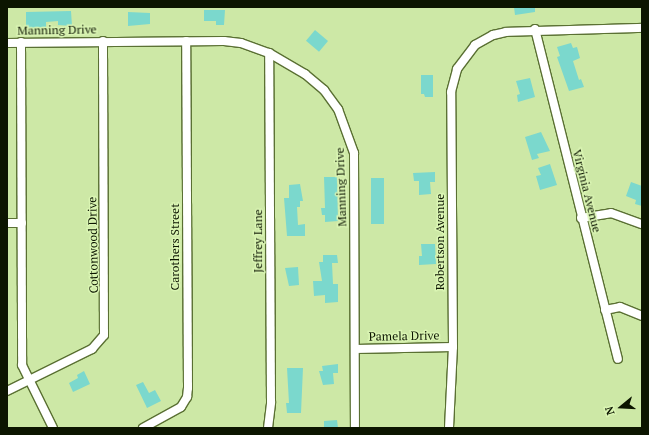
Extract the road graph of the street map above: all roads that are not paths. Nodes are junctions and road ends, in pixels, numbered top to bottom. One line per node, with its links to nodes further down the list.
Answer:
1 (642, 28): 2 (street)
2 (535, 29): 8 (street, Virginia Avenue); 14 (street, Robertson Avenue)
3 (103, 41): 4 (street, Manning Drive); 5 (street, Manning Drive); 17 (street, Cottonwood Drive)
4 (186, 41): 7 (street, Manning Drive); 19 (street, Carothers Street)
5 (21, 42): 6 (street, Manning Drive); 10 (street)
6 (7, 43)
7 (269, 53): 15 (street, Manning Drive); 21 (street, Jeffrey Lane)
8 (581, 218): 11 (street); 12 (street, Virginia Avenue)
9 (7, 223): 10 (street)
10 (22, 223): 17 (street)
11 (642, 224)
12 (605, 310): 13 (street); 16 (street, Virginia Avenue)
13 (642, 316)
14 (453, 347): 15 (street, Pamela Drive); 23 (street, Robertson Avenue)
15 (355, 349): 22 (street, Manning Drive)
16 (618, 359)
17 (28, 381): 18 (street, Cottonwood Drive); 20 (street)
18 (7, 391)
19 (146, 427)
20 (53, 428)
21 (268, 428)
22 (355, 428)
23 (449, 428)

